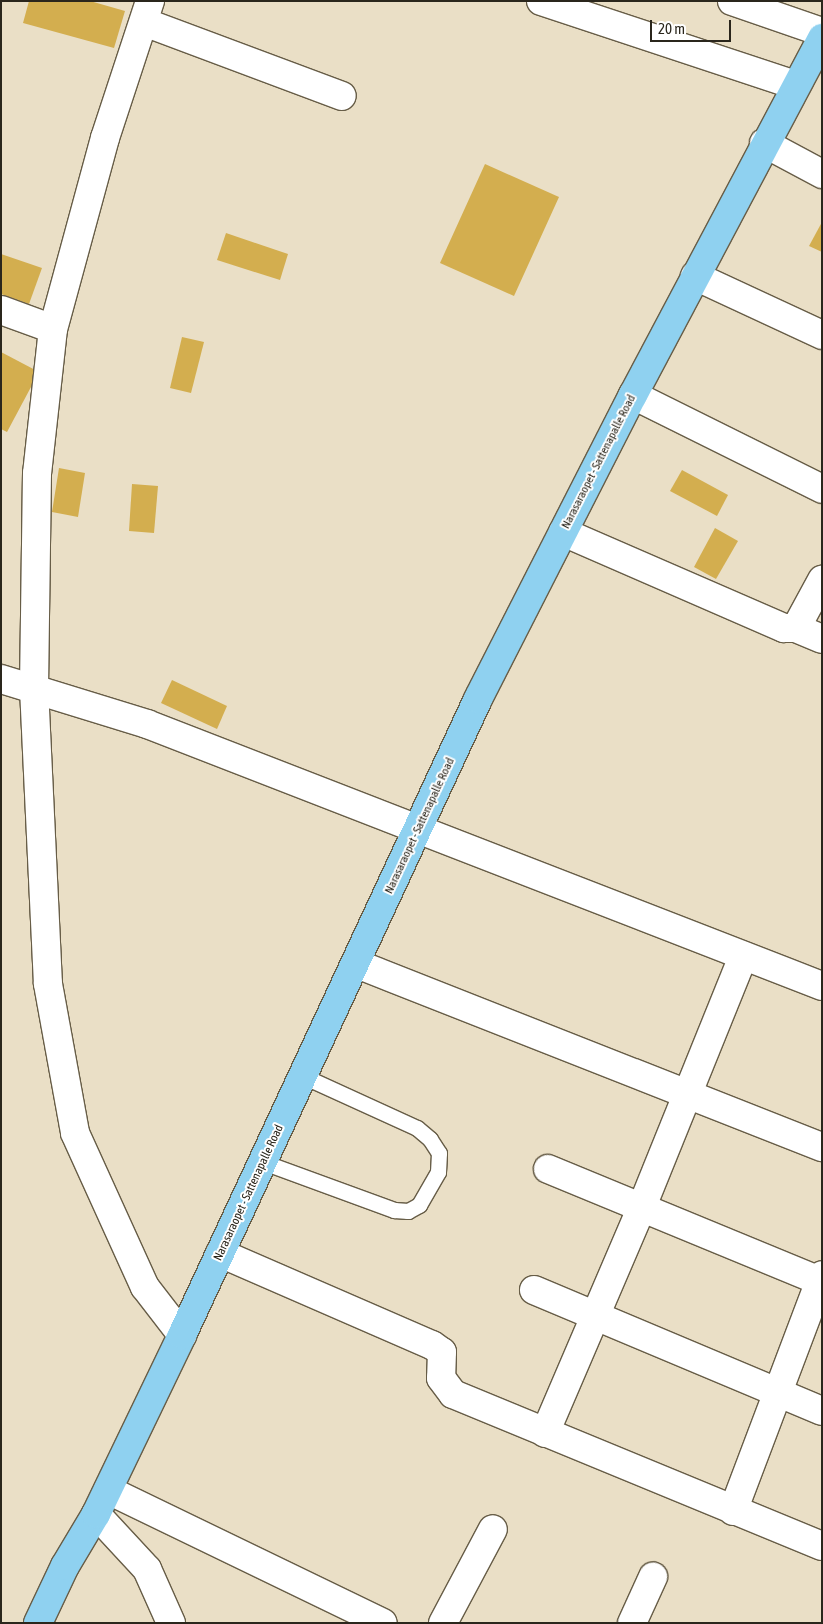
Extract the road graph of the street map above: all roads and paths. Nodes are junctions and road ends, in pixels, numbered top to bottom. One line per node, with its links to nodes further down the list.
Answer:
1 (541, 1): 6 (street)
2 (732, 1): 4 (street)
3 (147, 11): 7 (street); 12 (street)
4 (822, 32)
5 (822, 38): 6 (main road, Narasaraopet - Sattenapalle Road)
6 (795, 85): 8 (main road, Narasaraopet - Sattenapalle Road)
7 (342, 96)
8 (764, 144): 9 (street); 10 (main road, Narasaraopet - Sattenapalle Road)
9 (822, 174)
10 (695, 276): 13 (street); 14 (main road, Narasaraopet - Sattenapalle Road)
11 (1, 310): 12 (street)
12 (53, 329): 21 (street)
13 (822, 334)
14 (633, 395): 15 (street); 16 (main road, Narasaraopet - Sattenapalle Road)
15 (822, 488)
16 (563, 532): 18 (street); 22 (main road, Narasaraopet - Sattenapalle Road)
17 (822, 580): 18 (street)
18 (796, 628): 19 (street)
19 (822, 639)
20 (1, 679): 21 (street)
21 (34, 688): 22 (street); 36 (street)
22 (419, 828): 23 (street); 24 (main road, Narasaraopet - Sattenapalle Road)
23 (743, 956): 25 (street); 27 (street)
24 (357, 964): 26 (main road, Narasaraopet - Sattenapalle Road); 27 (street)
25 (822, 986)
26 (303, 1076): 29 (main road, Narasaraopet - Sattenapalle Road); 29 (lane)
27 (687, 1094): 28 (street); 31 (street)
28 (822, 1147)
29 (263, 1162): 32 (main road, Narasaraopet - Sattenapalle Road)
30 (548, 1169): 31 (street)
31 (641, 1209): 33 (street); 35 (street)
32 (220, 1253): 36 (main road, Narasaraopet - Sattenapalle Road); 39 (street)
33 (821, 1279): 37 (street)
34 (534, 1290): 35 (street)
35 (595, 1316): 37 (street); 39 (street)
36 (182, 1335): 40 (main road, Narasaraopet - Sattenapalle Road)
37 (777, 1394): 38 (street); 41 (street)
38 (822, 1411)
39 (545, 1432): 41 (street)
40 (108, 1490): 42 (main road, Narasaraopet - Sattenapalle Road); 48 (street)
41 (733, 1512): 44 (street)
42 (96, 1514): 46 (main road, Narasaraopet - Sattenapalle Road); 47 (street)
43 (493, 1529): 49 (street)
44 (822, 1546)
45 (652, 1577): 50 (street)
46 (38, 1623)
47 (172, 1623)
48 (383, 1623)
49 (443, 1623)
50 (632, 1623)

